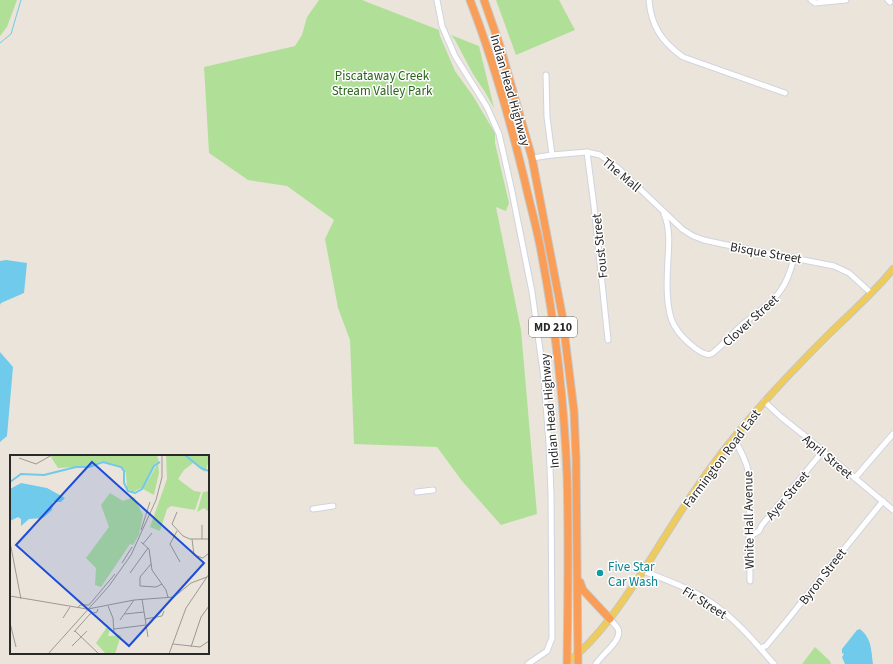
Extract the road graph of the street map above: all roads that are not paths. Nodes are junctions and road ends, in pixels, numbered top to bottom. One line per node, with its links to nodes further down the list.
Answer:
1 (437, 0): 35 (street)
2 (470, 0): 36 (highway, Indian Head Highway / MD 210)
3 (484, 0): 11 (highway, Indian Head Highway / MD 210)
4 (649, 0): 8 (street)
5 (810, 0): 6 (street)
6 (846, 0)
7 (546, 75): 10 (street)
8 (785, 93)
9 (587, 152): 10 (street, The Mall); 12 (street, The Mall); 16 (street, Foust Street)
10 (552, 155): 11 (street, The Mall)
11 (532, 158): 29 (highway, Indian Head Highway / MD 210)
12 (662, 210): 13 (street, Bisque Street); 13 (street, Clover Street)
13 (794, 257): 15 (street, Bisque Street)
14 (893, 269): 15 (main road, Farmington Road East)
15 (871, 293): 17 (main road, Farmington Road East)
16 (608, 340)
17 (764, 401): 19 (main road, Farmington Road East); 20 (street, April Street)
18 (893, 434): 21 (street)
19 (733, 438): 28 (street, White Hall Avenue); 30 (main road, Farmington Road East)
20 (823, 451): 21 (street, April Street); 28 (street, Ayer Street)
21 (855, 478): 24 (street, April Street)
22 (433, 490): 23 (street)
23 (417, 492)
24 (883, 502): 27 (street, April Street); 33 (street, Byron Street)
25 (333, 506): 26 (street)
26 (313, 509)
27 (893, 510)
28 (749, 537): 31 (street, White Hall Avenue)
29 (578, 557): 32 (highway); 34 (highway, Indian Head Highway / MD 210)
30 (643, 571): 32 (main road, Farmington Road East); 33 (street, Fir Street)
31 (750, 581)
32 (610, 619): 34 (main road, Farmington Road East); 38 (street)
33 (760, 648): 39 (street, Fir Street)
34 (578, 655): 36 (main road, Farmington Road East); 37 (highway, Indian Head Highway / MD 210)
35 (528, 664)
36 (567, 664)
37 (578, 664)
38 (596, 664)
39 (774, 664)

